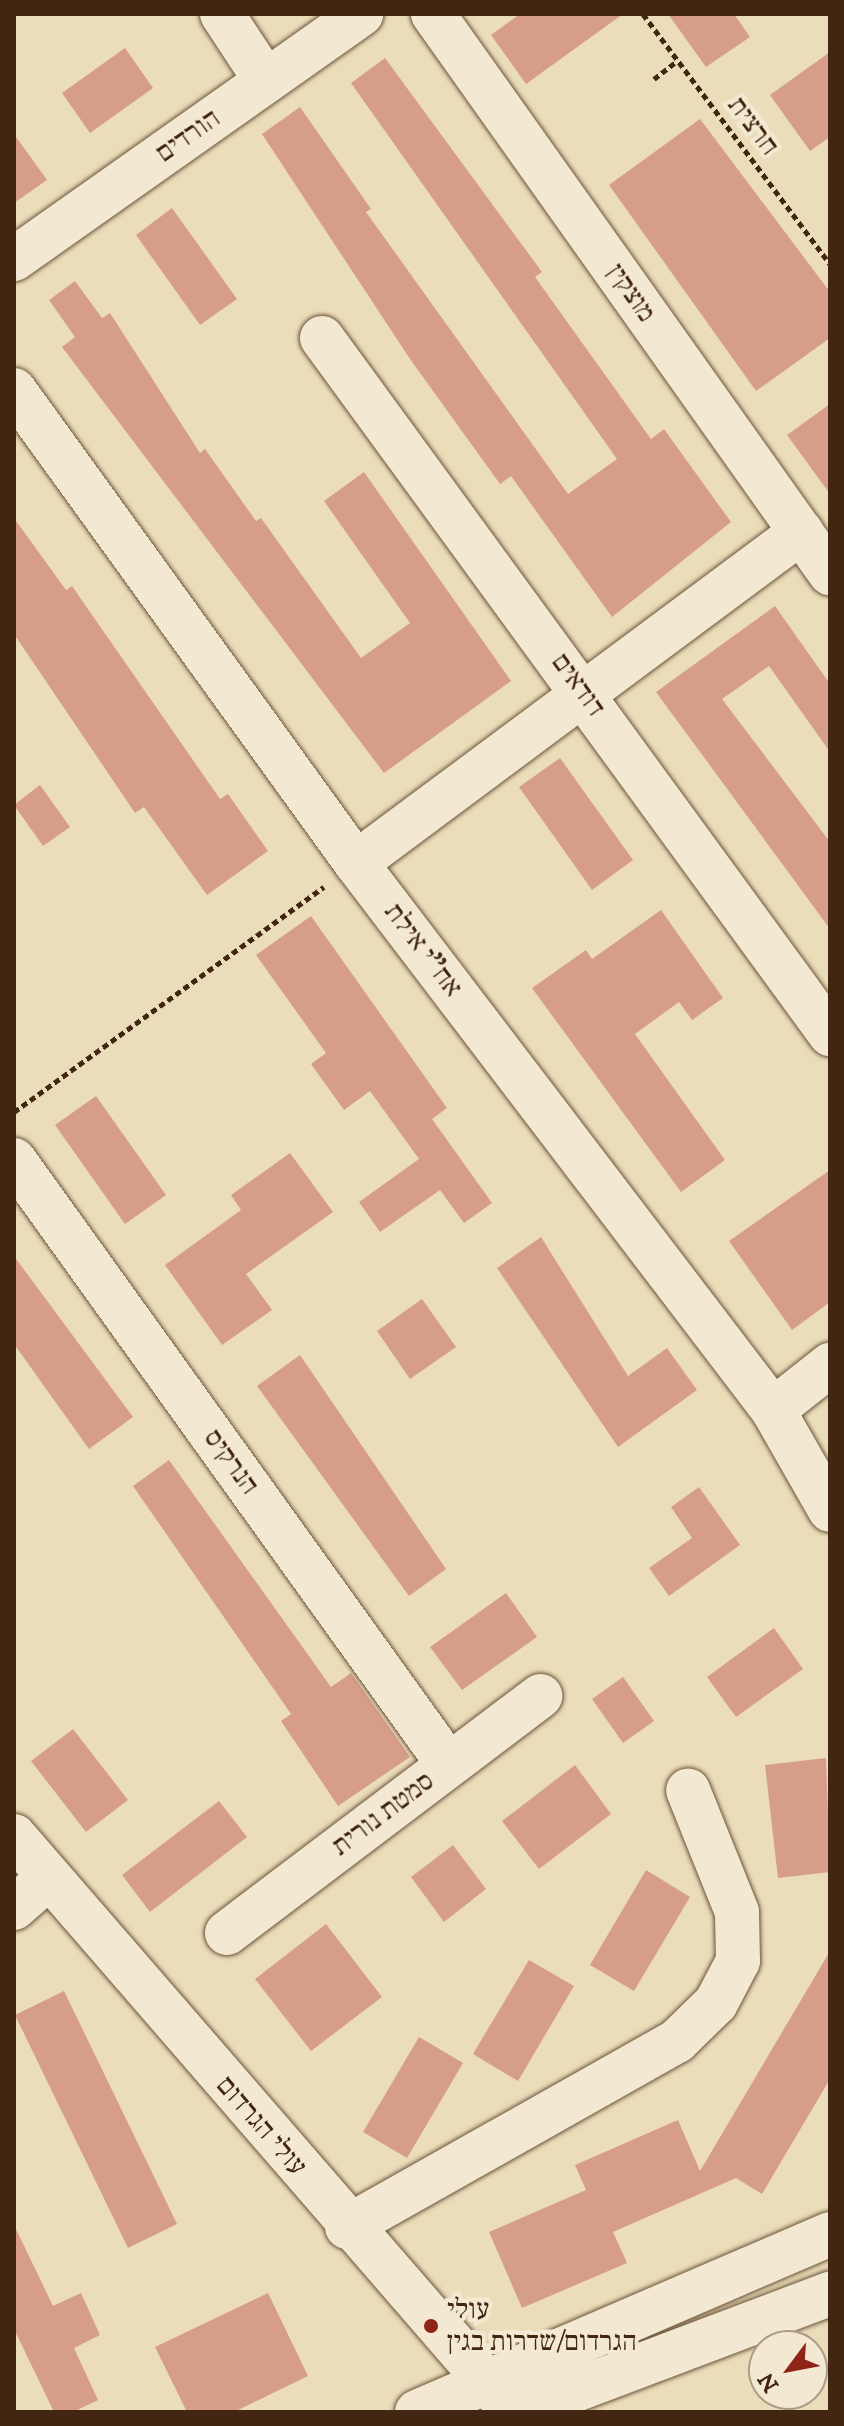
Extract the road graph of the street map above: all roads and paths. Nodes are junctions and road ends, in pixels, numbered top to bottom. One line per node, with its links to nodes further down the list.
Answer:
1 (222, 14): 7 (street)
2 (361, 14): 7 (street, הורדים)
3 (433, 14): 12 (street, מוצקין)
4 (643, 14): 5 (path, חרצית)
5 (677, 61): 6 (path); 9 (path, חרצית)
6 (654, 79)
7 (266, 81): 8 (street, הורדים)
8 (14, 259)
9 (830, 264)
10 (322, 338): 14 (street, דודאים)
11 (14, 390): 15 (street, אח"י אילת)
12 (801, 532): 13 (street, מוצקין); 14 (street)
13 (830, 573)
14 (585, 693): 15 (street); 16 (street, דודאים)
15 (356, 863): 17 (path); 20 (street, אח"י אילת)
16 (830, 1034)
17 (14, 1112)
18 (14, 1160): 23 (street, הנרקיס)
19 (830, 1365): 20 (street)
20 (773, 1410): 21 (street, אח"י אילת)
21 (830, 1510)
22 (540, 1696): 23 (street, סמטת נורית)
23 (448, 1764): 28 (street, סמטת נורית)
24 (688, 1790): 29 (street)
25 (14, 1836): 26 (street, עולי הגרדום)
26 (48, 1878): 27 (street); 29 (street, עולי הגרדום)
27 (14, 1908)
28 (227, 1933)
29 (347, 2227): 32 (street, עולי הגרדום)
30 (830, 2234): 32 (street)
31 (830, 2294): 32 (street)
32 (506, 2401): 33 (street)
33 (417, 2412)

